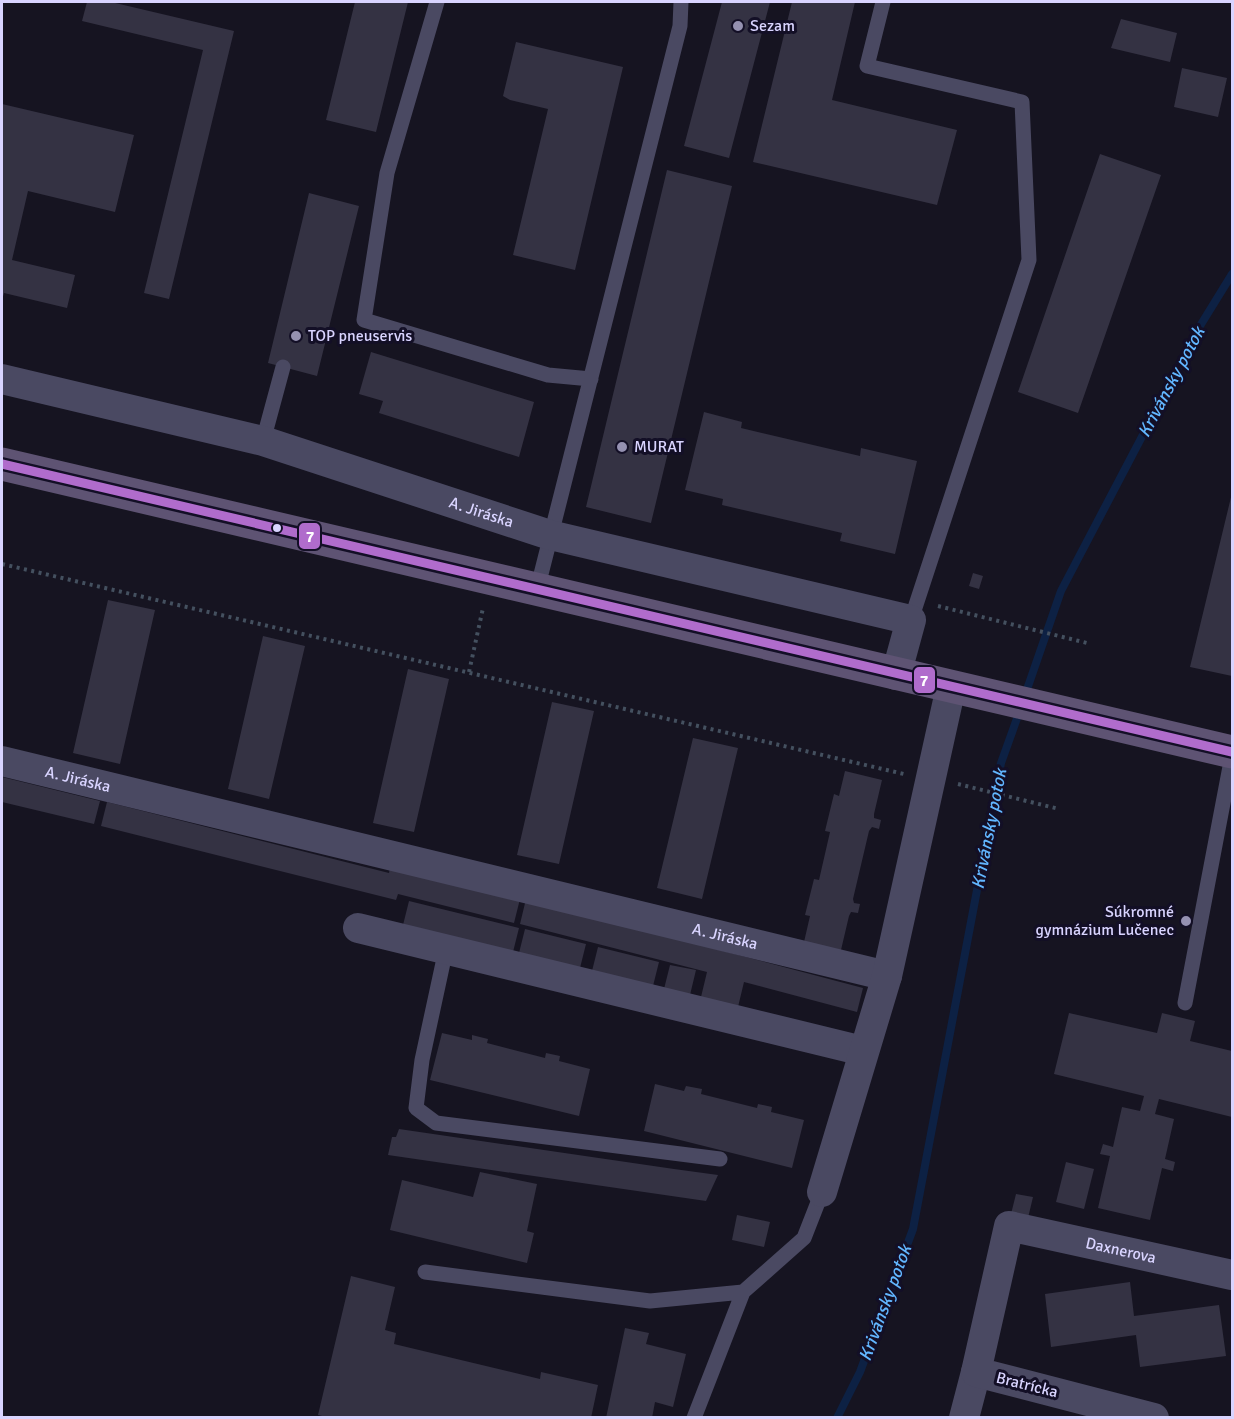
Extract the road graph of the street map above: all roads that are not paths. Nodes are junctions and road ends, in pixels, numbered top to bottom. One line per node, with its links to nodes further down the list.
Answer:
1 (437, 2): 5 (lane)
2 (681, 2): 5 (lane)
3 (883, 2): 11 (lane)
4 (283, 367): 7 (lane)
5 (591, 379): 9 (lane)
6 (2, 380): 7 (street, A. Jiráska)
7 (263, 441): 9 (street, A. Jiráska)
8 (2, 464): 10 (main road)
9 (550, 535): 10 (lane); 11 (street, A. Jiráska)
10 (537, 590): 12 (main road)
11 (911, 620): 12 (street)
12 (896, 675): 13 (main road)
13 (964, 690): 14 (main road); 18 (street)
14 (1233, 754): 19 (lane)
15 (2, 762): 18 (street, A. Jiráska)
16 (358, 928): 17 (street)
17 (446, 950): 20 (street); 21 (lane)
18 (887, 976): 20 (street)
19 (1185, 1003)
20 (863, 1051): 22 (street)
21 (720, 1159)
22 (822, 1192): 26 (lane)
23 (1009, 1226): 25 (street, Daxnerova); 27 (street, Bratrícka)
24 (425, 1272): 26 (lane)
25 (1233, 1275)
26 (743, 1292): 28 (lane)
27 (976, 1372): 29 (street); 30 (street, Bratrícka)
28 (694, 1418)
29 (964, 1418)
30 (1154, 1418)

